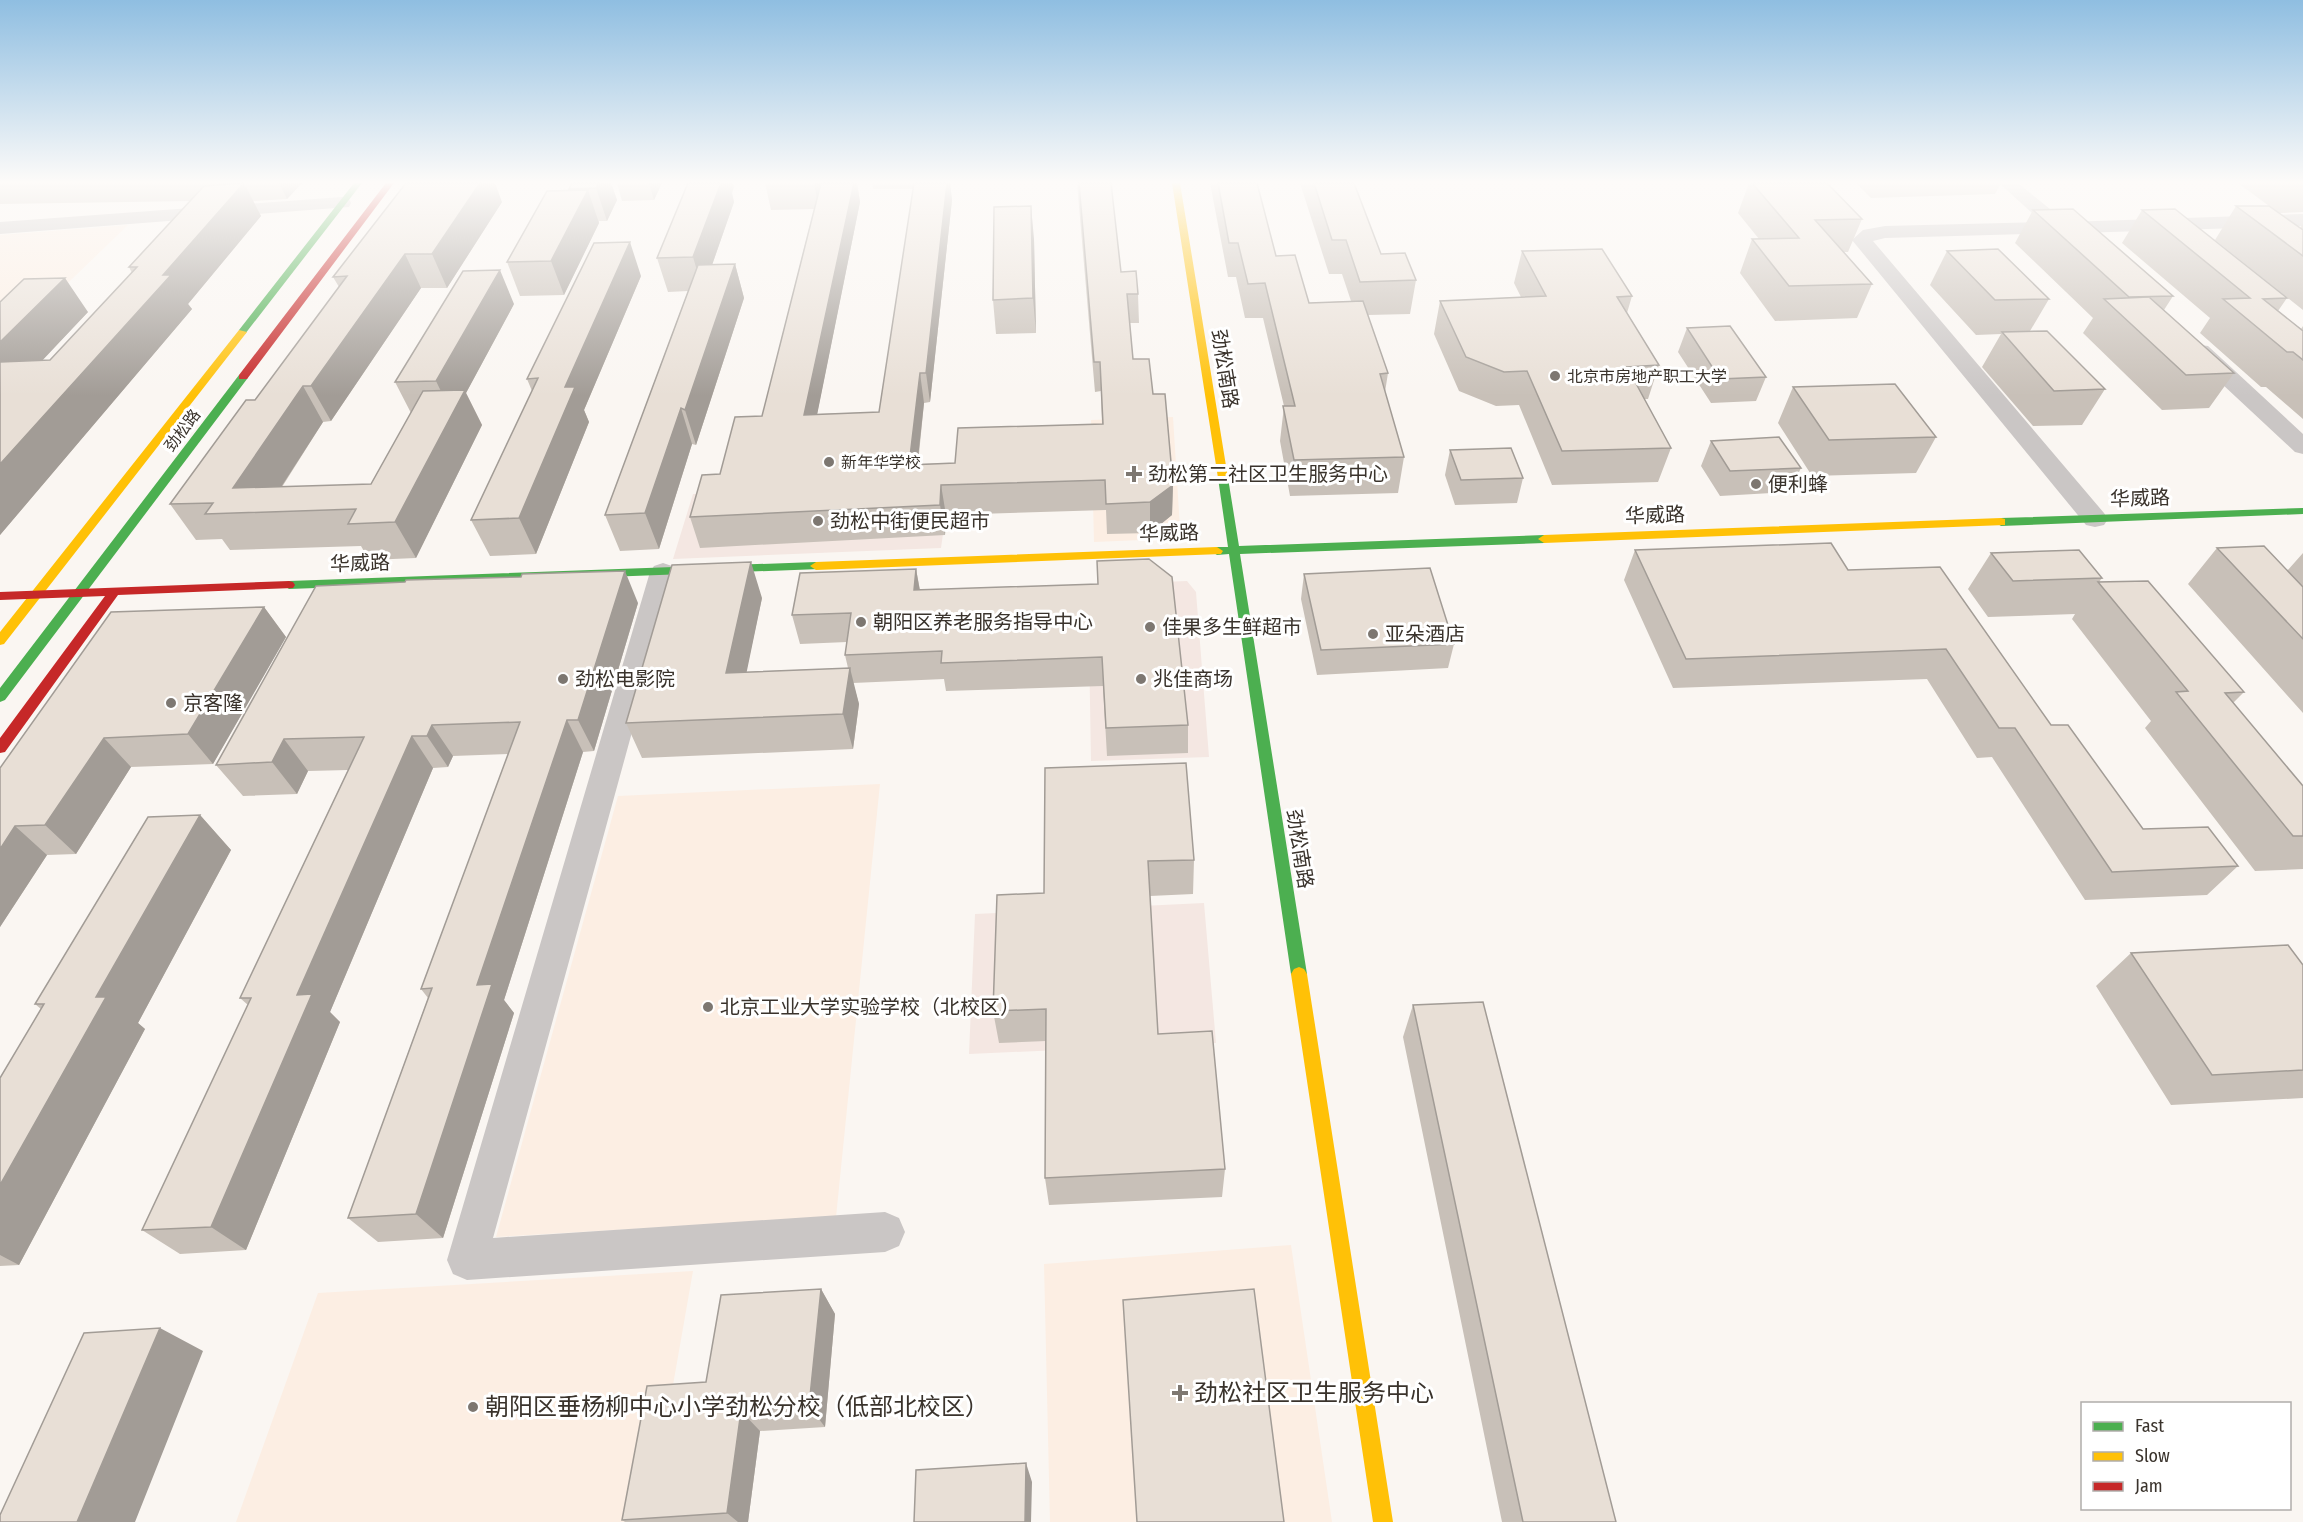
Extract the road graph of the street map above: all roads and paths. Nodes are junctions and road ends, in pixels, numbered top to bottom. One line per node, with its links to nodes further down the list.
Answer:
1 (302, 254): 13 (street, 劲松路)
2 (336, 254): 12 (street, 劲松路)
3 (1187, 254): 9 (street, 劲松南路)
4 (1874, 254): 8 (street)
5 (2183, 335): 6 (street)
6 (2303, 447)
7 (2303, 511): 8 (street, 华威路)
8 (2095, 519): 9 (street, 华威路)
9 (1234, 550): 10 (street, 华威路); 19 (street, 劲松南路)
10 (663, 572): 11 (street, 华威路); 18 (street)
11 (114, 592): 12 (street, 华威路); 17 (street)
12 (79, 593): 13 (street, 华威路); 16 (street, 劲松路)
13 (37, 594): 14 (street, 华威路); 15 (street, 劲松路)
14 (0, 596)
15 (0, 641)
16 (0, 697)
17 (0, 748)
18 (885, 1232)
19 (1383, 1522)

